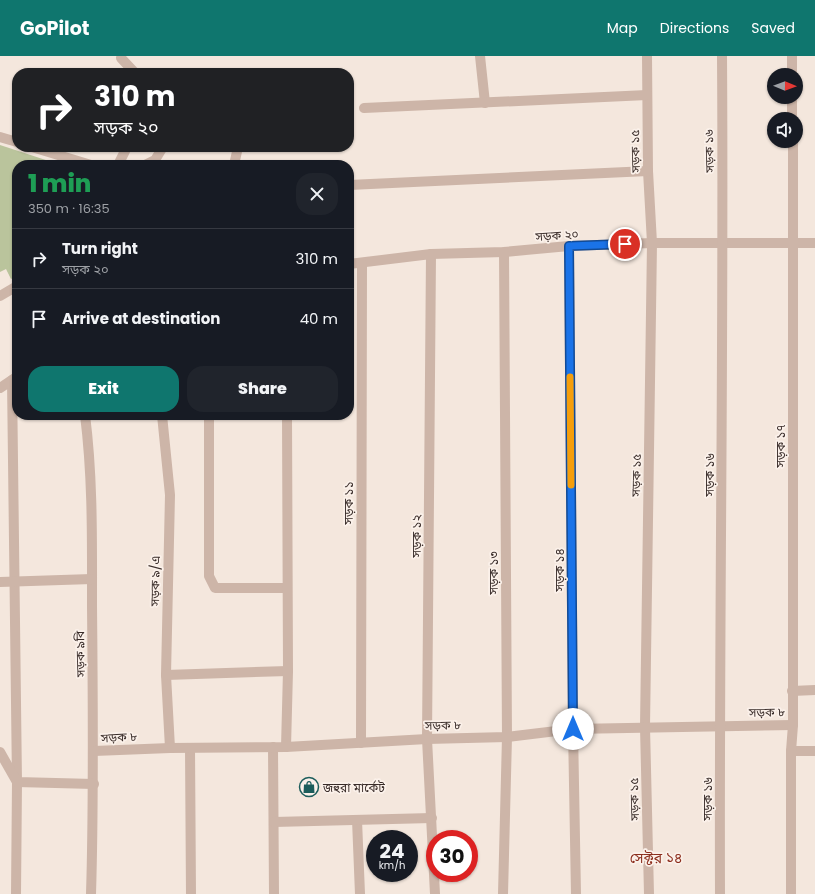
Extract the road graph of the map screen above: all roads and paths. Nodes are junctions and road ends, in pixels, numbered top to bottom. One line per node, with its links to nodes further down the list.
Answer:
1 (480, 56): 9 (street)
2 (647, 56): 8 (street, সড়ক ১৫)
3 (722, 56): 21 (street, সড়ক ১৬)
4 (792, 56): 7 (street)
5 (121, 58): 6 (street)
6 (130, 68)
7 (792, 68)
8 (647, 95): 9 (street); 16 (street, সড়ক ১৫)
9 (485, 102): 10 (street)
10 (364, 108)
11 (0, 137): 12 (street)
12 (12, 141)
13 (793, 148): 19 (street, সড়ক ১৭)
14 (48, 152): 15 (street)
15 (75, 160)
16 (648, 171): 17 (street); 18 (street, সড়ক ১৫)
17 (354, 185)
18 (652, 243): 21 (street, সড়ক ২০); 22 (street, সড়ক ২০); 46 (street, সড়ক ১৫)
19 (793, 243): 20 (street, সড়ক ২০); 21 (street, সড়ক ২০); 43 (street, সড়ক ১৭)
20 (815, 243)
21 (723, 244): 45 (street, সড়ক ১৬)
22 (569, 246): 23 (street, সড়ক ২০); 47 (street, সড়ক ১৪)
23 (504, 252): 24 (street, সড়ক ২০); 48 (street, সড়ক ১৩)
24 (431, 254): 26 (street, সড়ক ২০); 49 (street, সড়ক ১২)
25 (354, 264): 26 (street, সড়ক ২০)
26 (362, 264): 50 (street, সড়ক ১১)
27 (12, 289): 28 (street)
28 (0, 296)
29 (12, 380): 30 (street)
30 (0, 388)
31 (15, 420): 38 (street)
32 (86, 420): 36 (street, সড়ক ৯বি)
33 (162, 420): 41 (street, সড়ক ৯/এ)
34 (209, 420): 39 (street)
35 (287, 420): 39 (street)
36 (92, 579): 38 (street); 55 (street, সড়ক ৯বি)
37 (0, 582): 38 (street)
38 (15, 582): 59 (street)
39 (287, 588): 40 (street)
40 (288, 671): 41 (street); 54 (street)
41 (166, 675): 52 (street, সড়ক ৯/এ)
42 (815, 690): 43 (street)
43 (792, 691): 44 (street, সড়ক ১৭)
44 (793, 725): 45 (street, সড়ক ৮); 56 (street, সড়ক ১৭)
45 (720, 726): 46 (street, সড়ক ৮); 73 (street, সড়ক ১৬)
46 (645, 727): 47 (street, সড়ক ৮); 72 (street, সড়ক ১৫)
47 (573, 729): 48 (street, সড়ক ৮); 71 (street, সড়ক ১৪)
48 (507, 737): 49 (street, সড়ক ৮); 70 (street, সড়ক ১৩)
49 (427, 738): 50 (street, সড়ক ৮); 61 (street, সড়ক ১২)
50 (360, 743): 54 (street, সড়ক ৮)
51 (273, 747): 53 (street, সড়ক ৮); 54 (street, সড়ক ৮); 63 (street)
52 (170, 748): 53 (street, সড়ক ৮); 55 (street, সড়ক ৮)
53 (190, 748): 66 (street)
54 (286, 748)
55 (94, 751): 60 (street, সড়ক ৯বি)
56 (791, 751): 57 (street); 74 (street, সড়ক ১৭)
57 (815, 751)
58 (0, 752): 59 (street)
59 (17, 782): 60 (street); 64 (street)
60 (94, 784): 65 (street, সড়ক ৯বি)
61 (432, 818): 62 (street); 69 (street, সড়ক ১২)
62 (358, 820): 63 (street); 68 (street)
63 (274, 822): 67 (street)
64 (16, 894)
65 (91, 894)
66 (191, 894)
67 (274, 894)
68 (360, 894)
69 (435, 894)
70 (503, 894)
71 (576, 894)
72 (649, 894)
73 (720, 894)
74 (791, 894)

